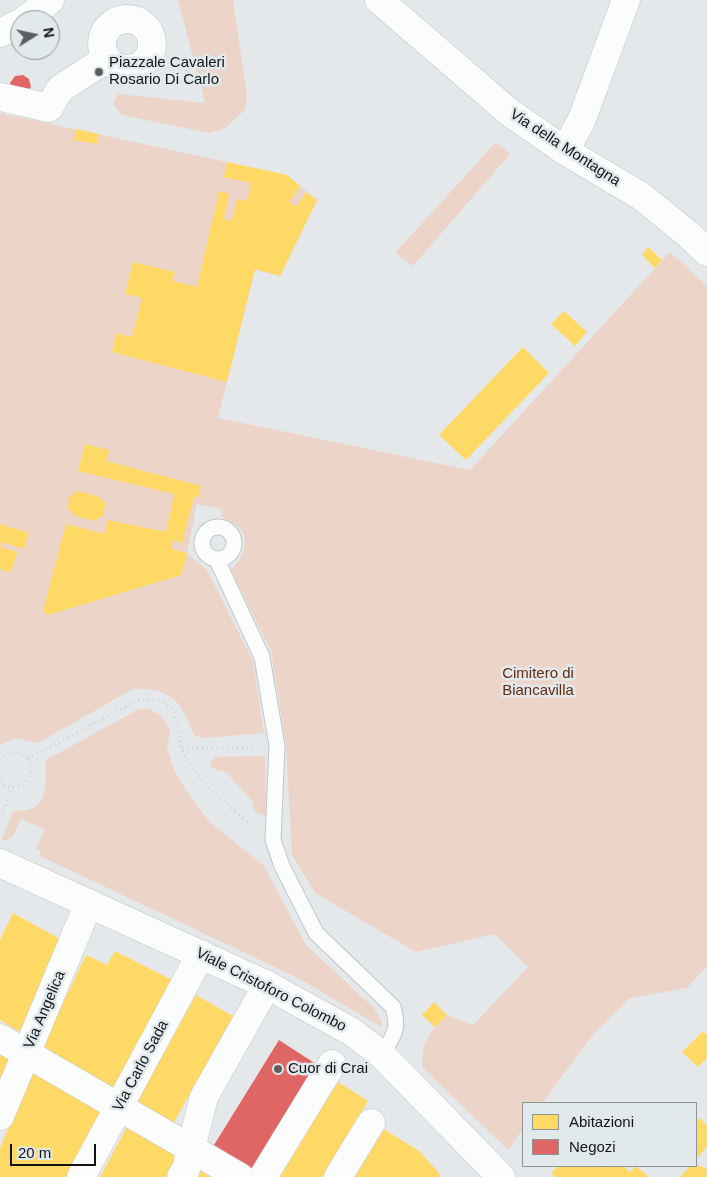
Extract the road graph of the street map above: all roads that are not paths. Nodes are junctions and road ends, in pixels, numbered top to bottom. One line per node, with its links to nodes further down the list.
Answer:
1 (50, 0): 4 (street)
2 (379, 0): 8 (street, Via della Montagna)
3 (626, 0): 8 (street)
4 (38, 10)
5 (111, 11): 6 (street); 6 (street)
6 (106, 59): 7 (street)
7 (0, 97)
8 (565, 151): 9 (street, Via della Montagna)
9 (707, 252)
10 (217, 560): 17 (lane)
11 (0, 863): 12 (street, Viale Cristoforo Colombo)
12 (90, 904): 13 (street, Viale Cristoforo Colombo); 16 (street, Via Angelica)
13 (201, 954): 14 (street, Viale Cristoforo Colombo); 19 (street, Via Carlo Sada)
14 (267, 985): 17 (street, Viale Cristoforo Colombo); 22 (street)
15 (0, 1038): 16 (street)
16 (26, 1053): 19 (street); 20 (street, Via Angelica)
17 (382, 1055): 28 (street, Viale Cristoforo Colombo)
18 (332, 1064): 26 (street)
19 (118, 1107): 22 (street); 23 (street, Via Carlo Sada)
20 (0, 1116)
21 (371, 1123): 27 (street)
22 (190, 1148): 24 (street); 25 (street)
23 (81, 1177)
24 (181, 1177)
25 (240, 1177)
26 (263, 1177)
27 (338, 1177)
28 (501, 1177)

